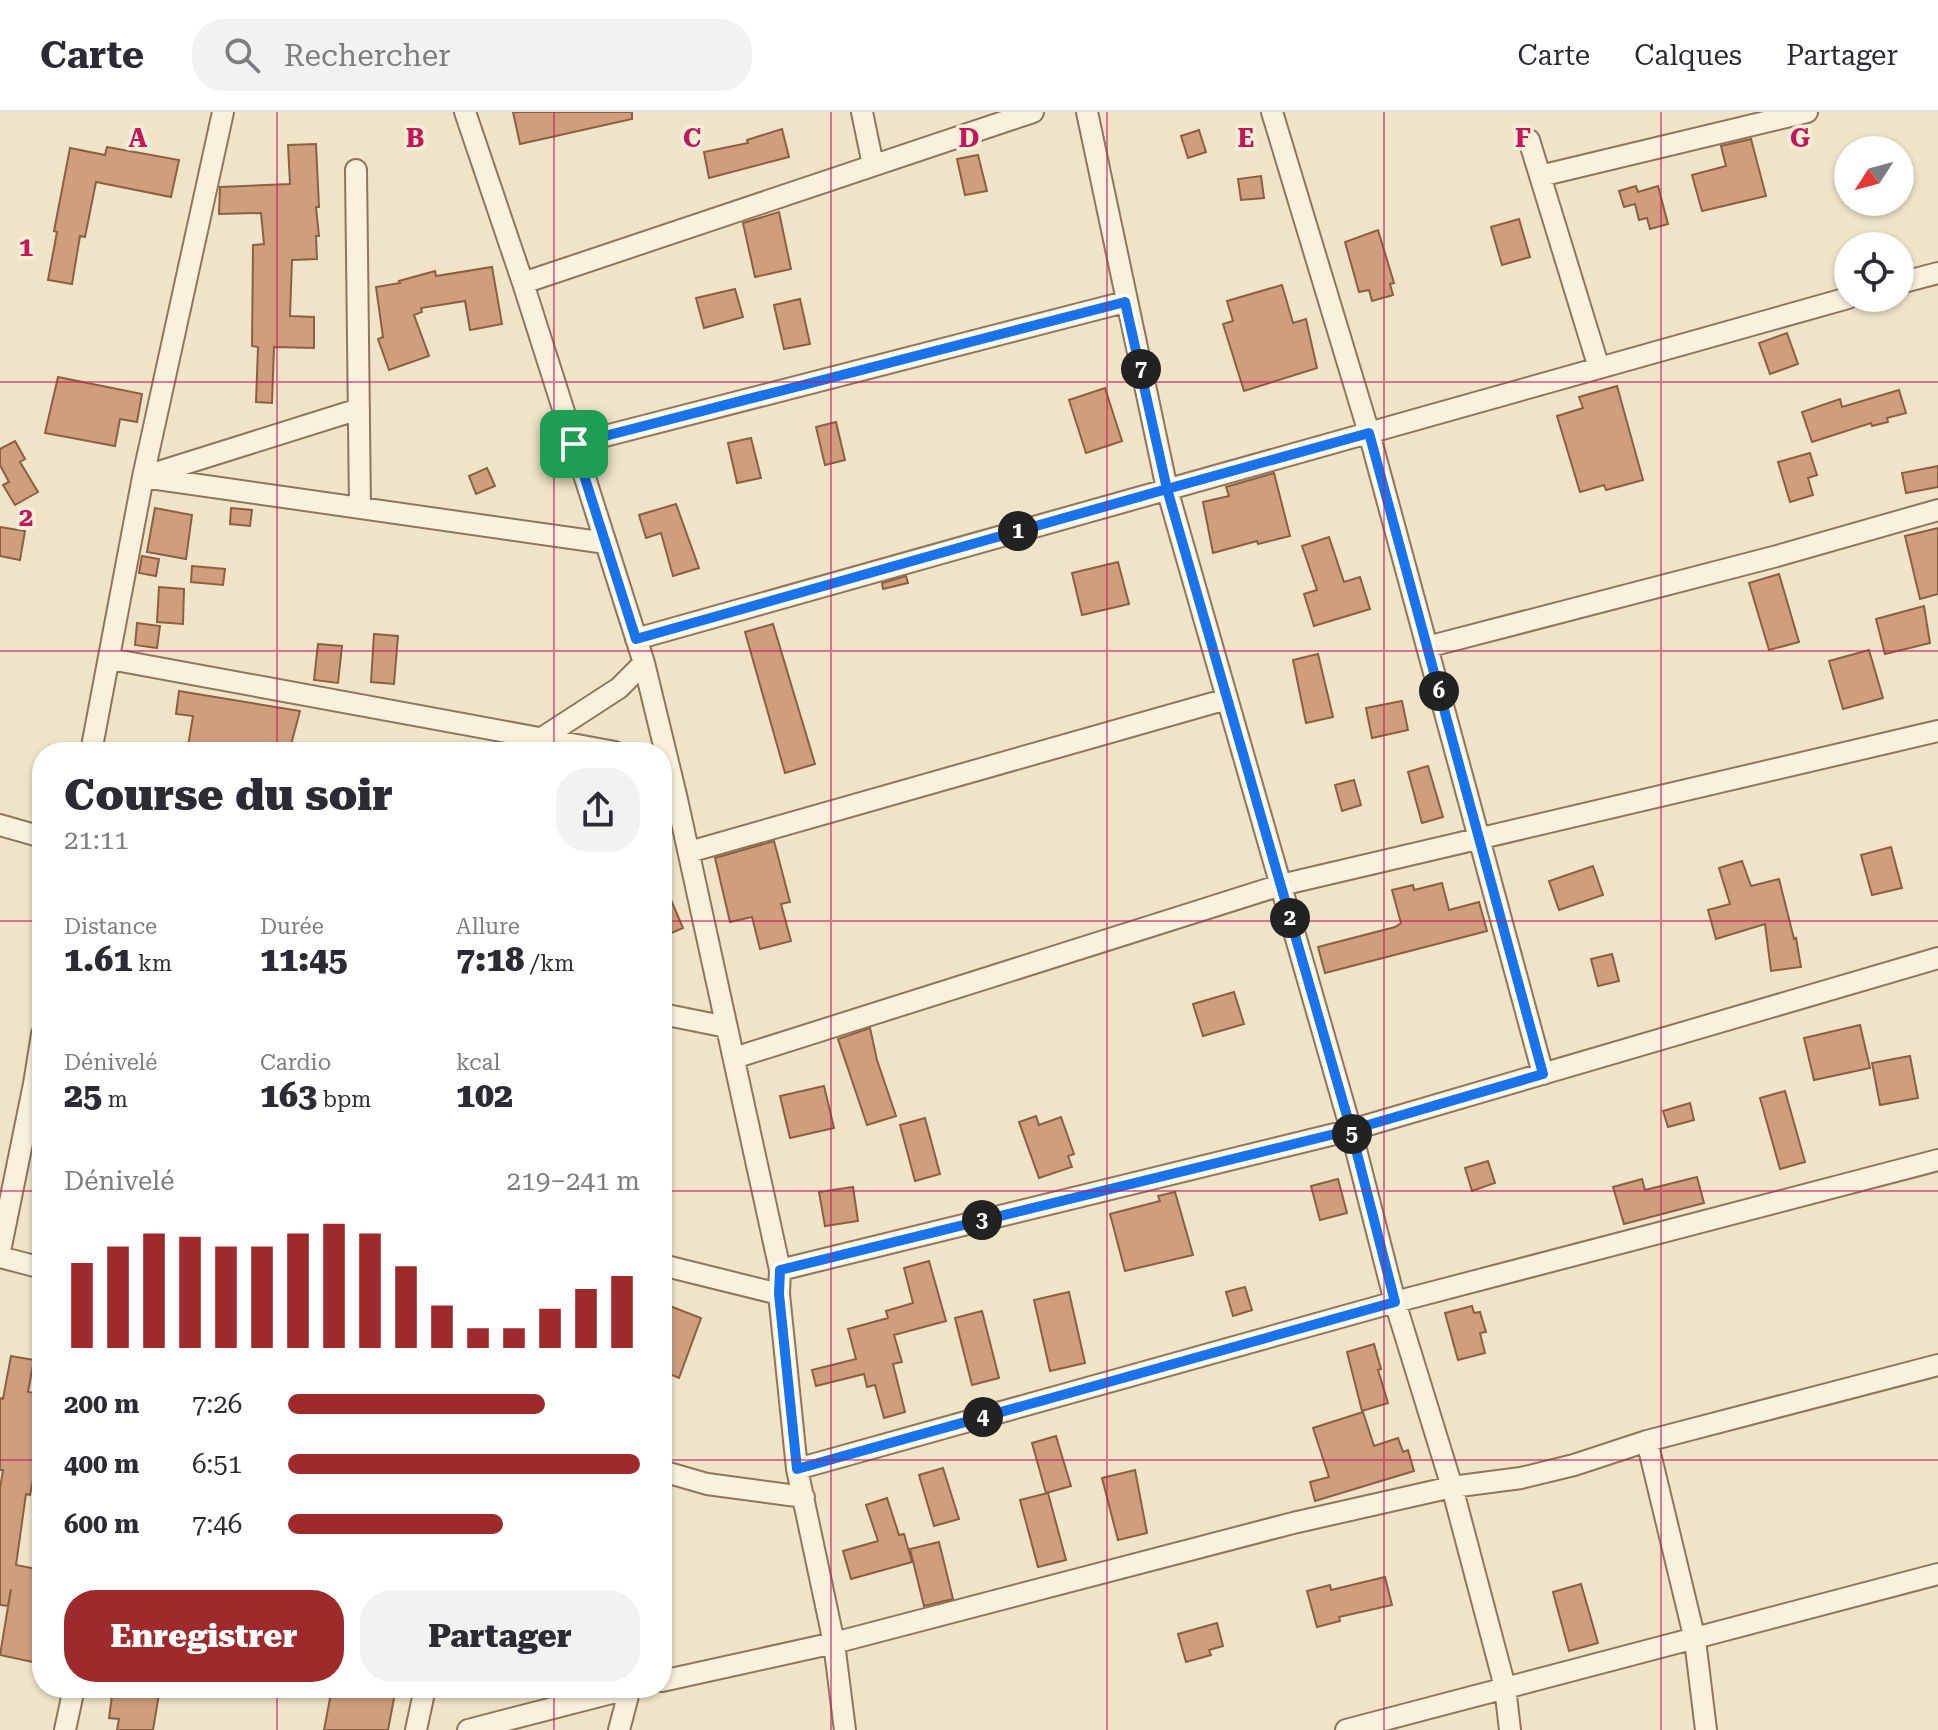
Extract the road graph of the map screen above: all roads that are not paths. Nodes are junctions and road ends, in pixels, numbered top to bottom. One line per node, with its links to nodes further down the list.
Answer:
1 (223, 112): 21 (street)
2 (465, 112): 14 (street)
3 (862, 112): 9 (street)
4 (1033, 112): 9 (street)
5 (1087, 112): 15 (street)
6 (1272, 112): 19 (street)
7 (1807, 112): 11 (street)
8 (1529, 140): 11 (street)
9 (873, 165): 14 (street)
10 (356, 170): 18 (street)
11 (1540, 176): 17 (street)
12 (1938, 273): 13 (street)
13 (1914, 279)
14 (523, 283): 20 (street)
15 (1125, 302): 20 (street); 22 (street)
16 (1834, 302): 17 (street)
17 (1599, 368): 19 (street)
18 (359, 409): 21 (street); 23 (street)
19 (1369, 433): 22 (street); 27 (street)
20 (574, 444): 25 (street)
21 (143, 477): 23 (street); 28 (street)
22 (1167, 489): 26 (street); 30 (street)
23 (360, 508): 25 (street)
24 (1938, 510): 27 (street)
25 (606, 543): 26 (street)
26 (636, 639): 29 (street)
27 (1427, 647): 39 (street)
28 (110, 659): 32 (street); 33 (street)
29 (644, 663): 32 (street); 35 (street)
30 (1227, 699): 40 (street); 41 (street)
31 (1938, 731): 39 (street)
32 (542, 738): 34 (street)
33 (93, 742)
34 (563, 742)
35 (660, 742)
36 (672, 798): 40 (street)
37 (0, 825): 38 (street)
38 (32, 834)
39 (1479, 838): 41 (street); 46 (street)
40 (689, 852): 44 (street)
41 (1281, 885): 45 (street); 48 (street)
42 (1938, 958): 46 (street)
43 (672, 1016): 44 (street)
44 (727, 1027): 45 (street)
45 (734, 1058): 53 (street)
46 (1543, 1074): 48 (street)
47 (32, 1086): 50 (street)
48 (1351, 1130): 53 (street); 55 (street)
49 (1938, 1160): 55 (street)
50 (0, 1254): 51 (street)
51 (32, 1265)
52 (672, 1267): 54 (street)
53 (780, 1270): 54 (street)
54 (779, 1294): 58 (street)
55 (1395, 1302): 58 (street); 60 (street)
56 (1938, 1365): 57 (street)
57 (1647, 1441): 60 (street); 63 (street)
58 (797, 1469): 61 (street)
59 (672, 1474): 61 (street)
60 (1452, 1487): 64 (street); 66 (street)
61 (804, 1497): 64 (street)
62 (1938, 1574): 63 (street)
63 (1695, 1640): 66 (street); 79 (street)
64 (834, 1643): 65 (street); 76 (street)
65 (672, 1679)
66 (1505, 1687): 71 (street); 78 (street)
67 (72, 1698): 72 (street)
68 (423, 1698): 73 (street)
69 (591, 1698): 74 (street)
70 (627, 1698): 75 (street)
71 (1375, 1726): 77 (street)
72 (65, 1730)
73 (416, 1730)
74 (468, 1730)
75 (619, 1730)
76 (845, 1730)
77 (1346, 1730)
78 (1510, 1730)
79 (1706, 1730)

